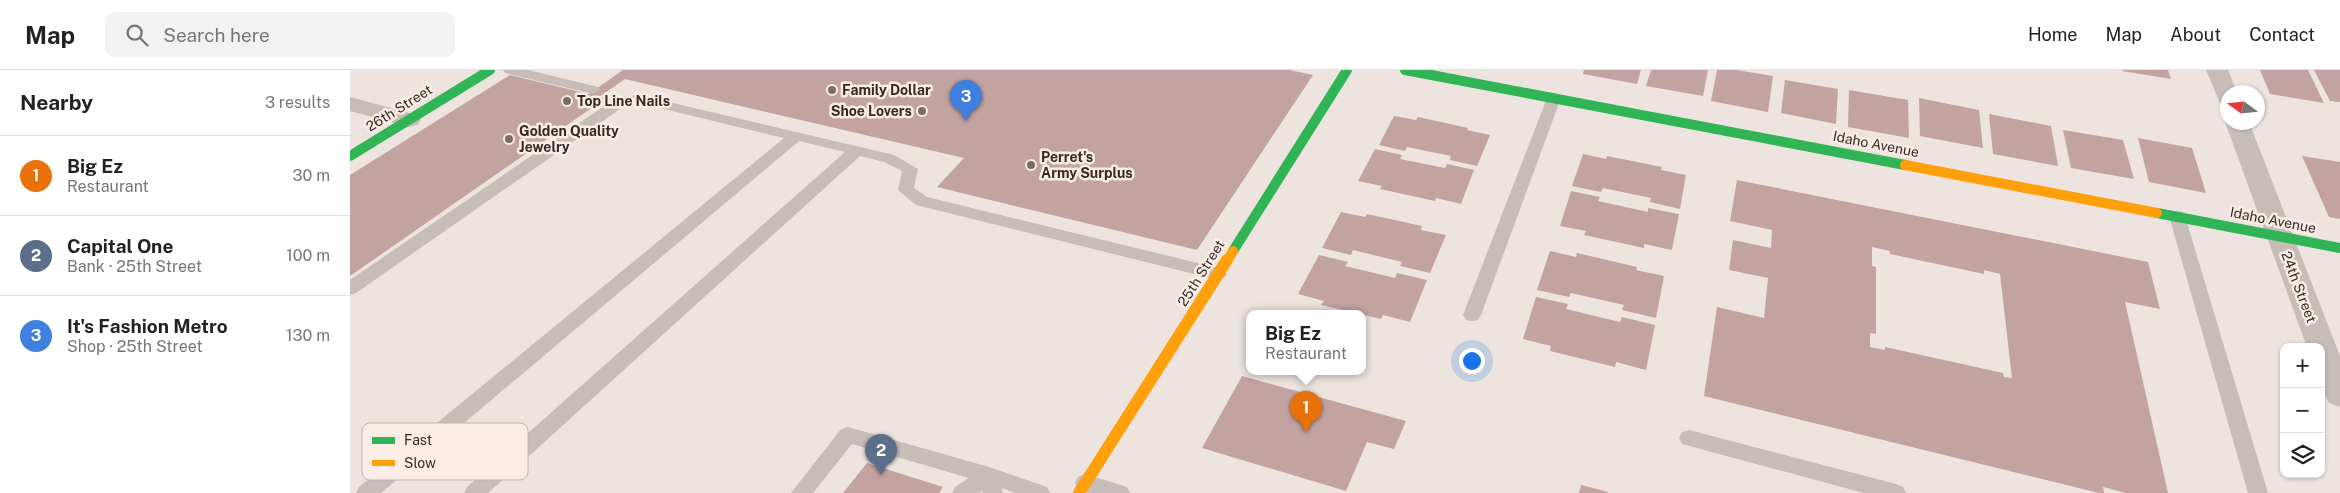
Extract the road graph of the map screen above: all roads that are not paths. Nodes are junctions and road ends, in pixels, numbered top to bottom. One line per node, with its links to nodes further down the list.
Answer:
1 (490, 70): 10 (street, 26th Street)
2 (510, 70): 7 (lane)
3 (1347, 70): 18 (street, 25th Street)
4 (1405, 70): 8 (street, Idaho Avenue)
5 (2217, 70): 6 (street)
6 (2223, 85)
7 (610, 97): 12 (lane); 19 (lane)
8 (1554, 98): 15 (street, Idaho Avenue); 20 (lane)
9 (350, 104): 10 (street)
10 (409, 120): 14 (street, 26th Street)
11 (2240, 130): 16 (street, 24th Street)
12 (796, 136): 13 (lane); 22 (lane)
13 (857, 150): 18 (lane); 24 (lane)
14 (350, 156)
15 (2177, 216): 16 (street, Idaho Avenue); 37 (lane)
16 (2280, 236): 17 (street, Idaho Avenue); 21 (street, 24th Street)
17 (2340, 248)
18 (1218, 274): 28 (street, 25th Street)
19 (350, 289)
20 (1472, 315)
21 (2340, 395)
22 (450, 423)
23 (1689, 438): 36 (lane)
24 (528, 445)
25 (382, 480): 29 (lane)
26 (489, 480): 30 (lane)
27 (989, 487): 31 (lane); 32 (lane); 33 (lane); 34 (lane)
28 (1082, 488): 35 (lane)
29 (366, 493)
30 (474, 493)
31 (800, 493)
32 (962, 493)
33 (973, 493)
34 (1040, 493)
35 (1120, 493)
36 (1896, 493)
37 (2258, 493)

